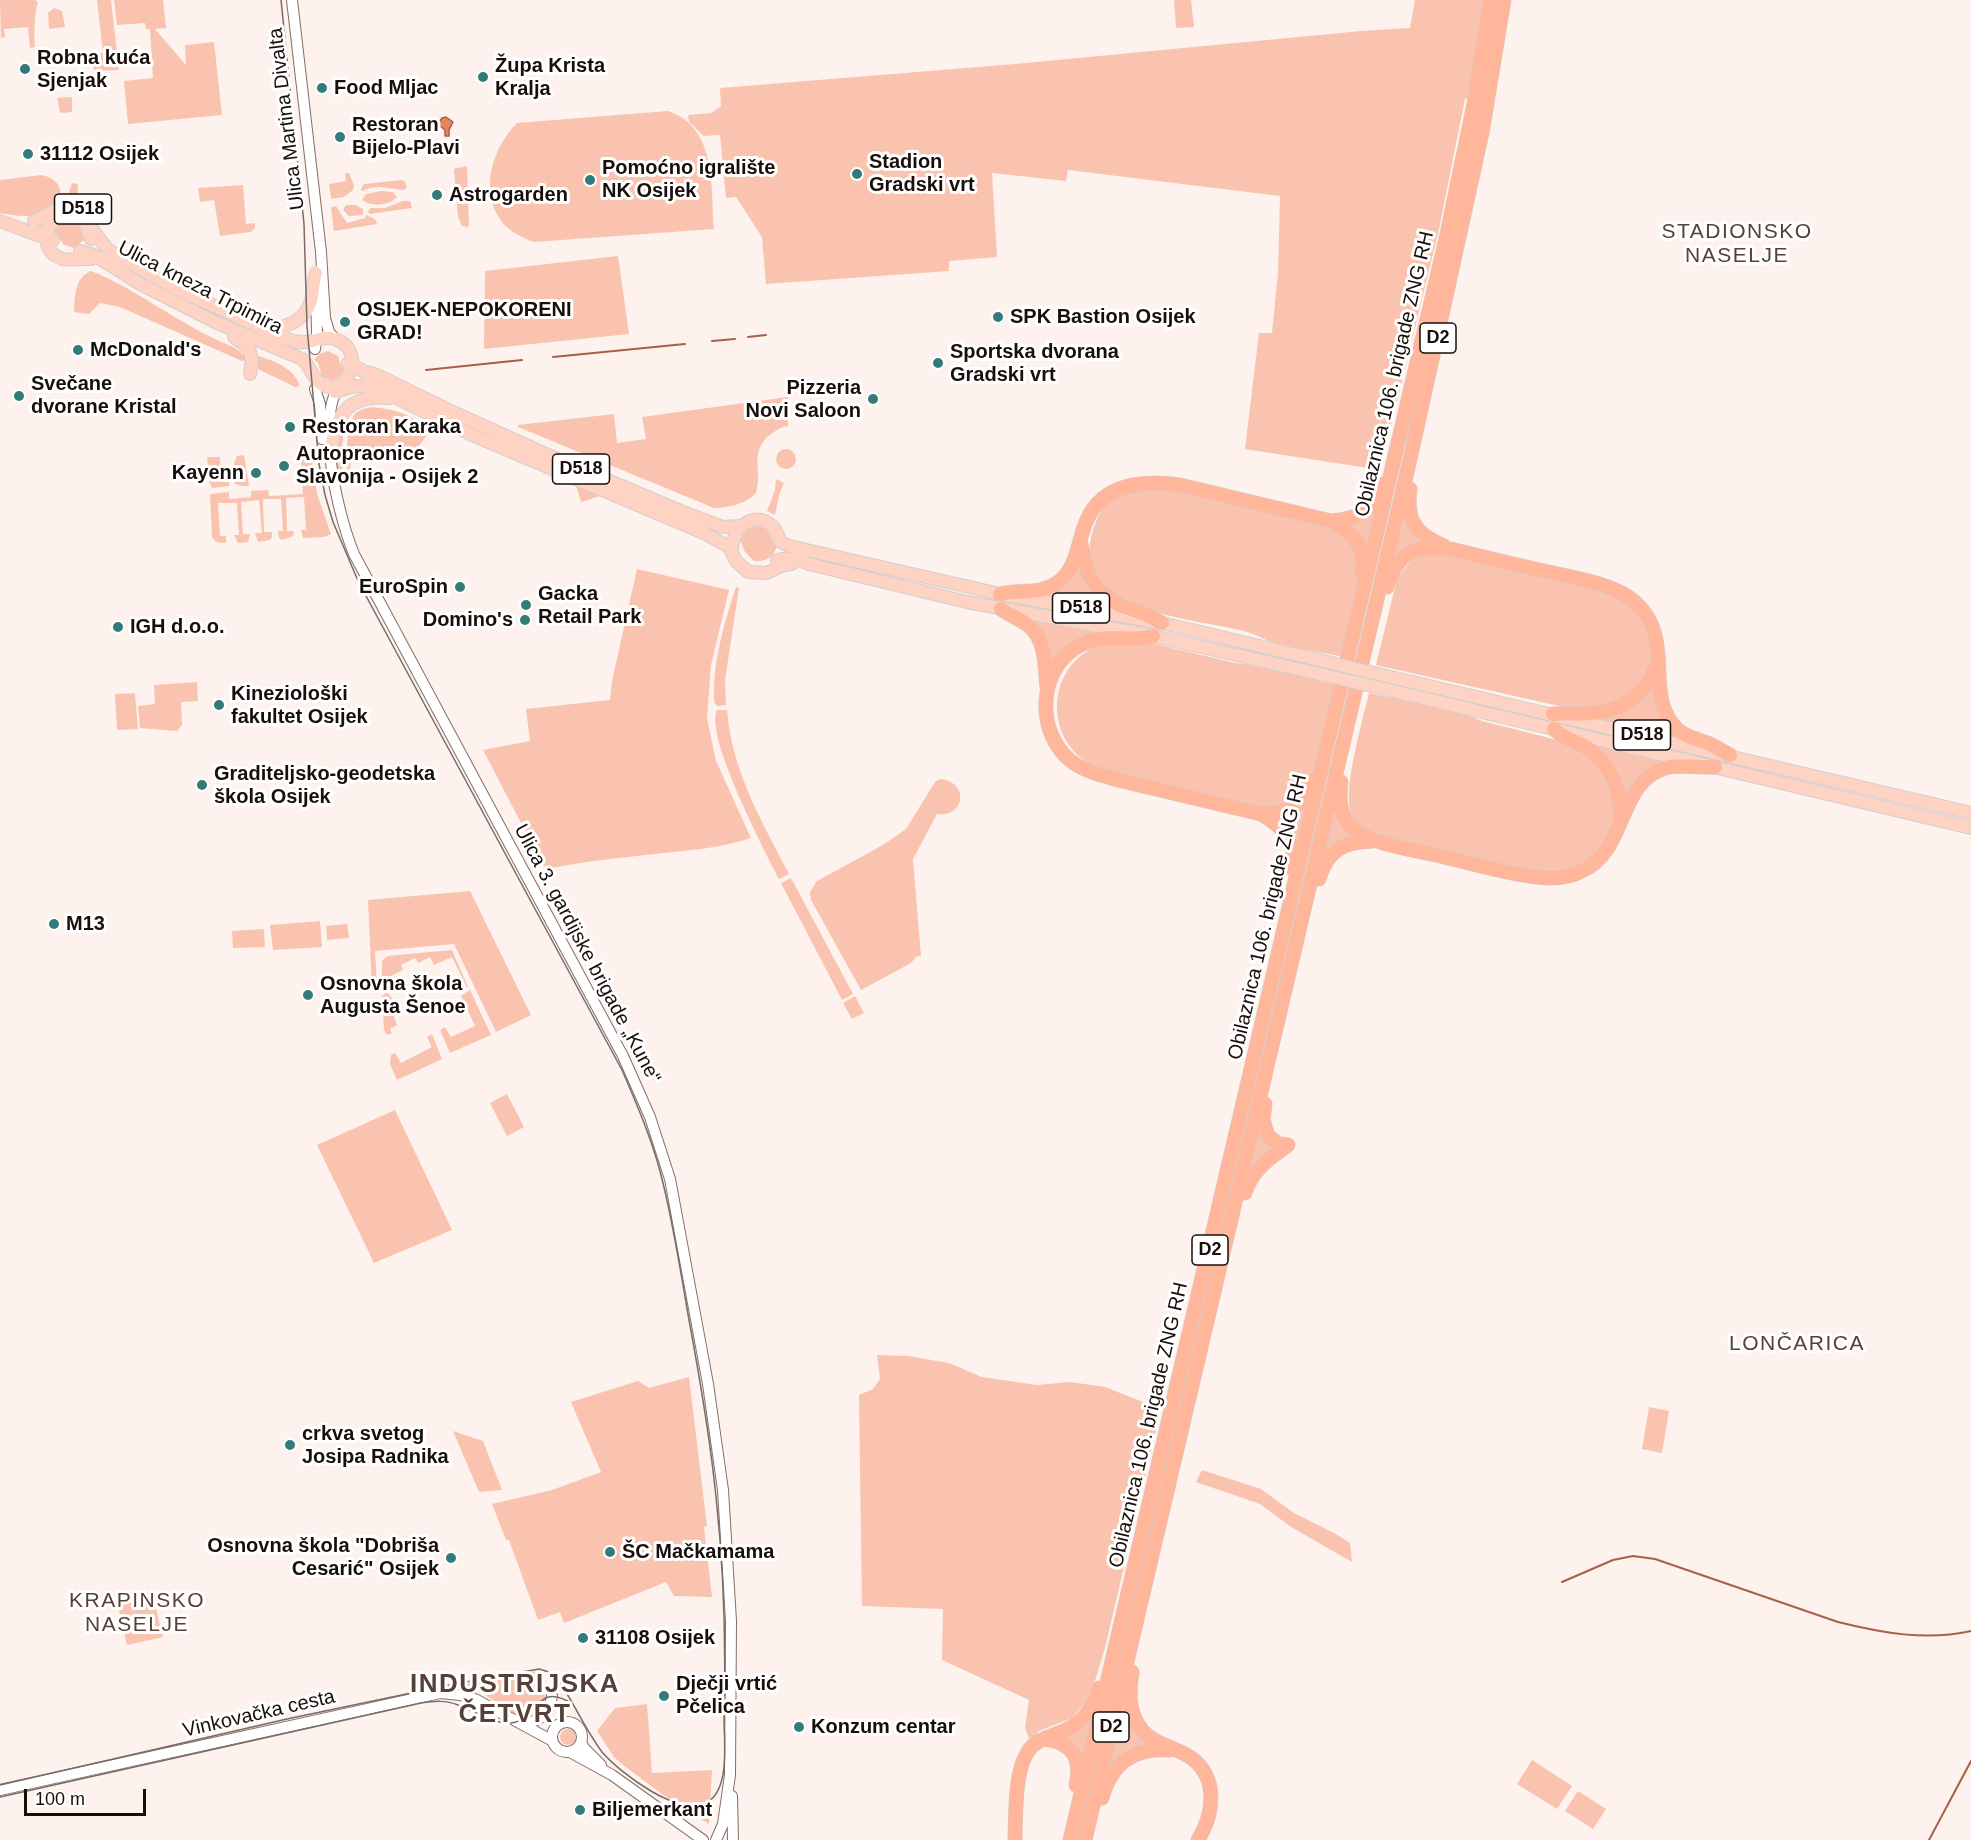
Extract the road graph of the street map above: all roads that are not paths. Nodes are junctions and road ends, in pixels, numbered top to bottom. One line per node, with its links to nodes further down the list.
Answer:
1 (292, 0): 7 (street, Ulica Martina Divalta)
2 (1490, 0): 22 (highway, Obilaznica 106. brigade ZNG RH / D2)
3 (1504, 0): 23 (highway, Obilaznica 106. brigade ZNG RH / D2)
4 (53, 220): 6 (main road, D518); 8 (main road, D518); 9 (main road, D518)
5 (1, 221): 6 (main road, D518)
6 (34, 226): 8 (main road, D518); 9 (main road, D518)
7 (318, 234): 11 (street, Ulica Martina Divalta); 14 (street, Ulica Martina Divalta)
8 (92, 235): 10 (main road, D518); 13 (main road, Ulica kneza Trpimira / D518)
9 (47, 238): 10 (main road, D518)
10 (77, 255): 12 (main road, Ulica kneza Trpimira / D518)
11 (316, 273): 13 (main road); 15 (street, Ulica Martina Divalta)
12 (215, 322): 17 (main road, Ulica kneza Trpimira / D518); 18 (main road)
13 (260, 327): 15 (main road, Ulica kneza Trpimira / D518)
14 (336, 340): 15 (main road, D518); 16 (main road, D518)
15 (316, 345): 16 (main road, D518); 17 (main road)
16 (352, 361): 19 (main road); 25 (main road, D518)
17 (306, 368): 19 (main road, D518); 20 (main road, D518)
18 (250, 374)
19 (339, 386): 20 (main road, D518); 21 (main road, D518); 24 (street, Ulica 3. gardijske brigade „Kune“)
20 (315, 389): 28 (street, Ulica 3. gardijske brigade „Kune“)
21 (400, 400): 24 (main road); 31 (main road, D518)
22 (1396, 454): 26 (highway); 37 (highway, Obilaznica 106. brigade ZNG RH / D2)
23 (1411, 455): 32 (highway); 37 (highway, Obilaznica 106. brigade ZNG RH / D2)
24 (330, 458): 28 (street, Ulica 3. gardijske brigade „Kune“)
25 (708, 520): 27 (main road, D518); 29 (main road, D518)
26 (1331, 520): 30 (highway); 37 (highway)
27 (741, 526): 29 (main road, D518); 31 (main road)
28 (347, 537): 69 (street, Ulica 3. gardijske brigade „Kune“)
29 (784, 540): 33 (main road); 35 (main road, D518)
30 (1081, 542): 35 (highway); 38 (highway)
31 (732, 547): 33 (main road, D518); 34 (main road, D518)
32 (1451, 549): 37 (highway); 40 (highway)
33 (777, 560): 34 (main road, D518)
34 (809, 564): 36 (main road, D518)
35 (1000, 594): 38 (main road, D518)
36 (1001, 609): 39 (main road, D518); 43 (highway)
37 (1367, 609): 46 (highway, Obilaznica 106. brigade ZNG RH / D2); 47 (highway, Obilaznica 106. brigade ZNG RH / D2)
38 (1162, 623): 41 (main road, D518)
39 (1153, 636): 41 (main road, D518); 43 (highway)
40 (1658, 657): 44 (highway); 48 (highway)
41 (1321, 667): 42 (main road, D518, bridge)
42 (1394, 684): 44 (main road, D518); 45 (main road, D518)
43 (1048, 689): 51 (highway)
44 (1553, 714): 48 (main road, D518)
45 (1554, 729): 49 (main road, D518); 52 (highway)
46 (1326, 754): 51 (highway); 55 (highway, Obilaznica 106. brigade ZNG RH / D2)
47 (1341, 754): 54 (highway); 55 (highway, Obilaznica 106. brigade ZNG RH / D2)
48 (1730, 755): 50 (main road, D518)
49 (1715, 767): 52 (highway); 53 (main road, D518)
50 (1971, 813)
51 (1261, 814): 55 (highway)
52 (1621, 821): 54 (highway)
53 (1971, 828)
54 (1376, 840): 55 (highway)
55 (1298, 905): 56 (highway, Obilaznica 106. brigade ZNG RH / D2); 59 (highway, Obilaznica 106. brigade ZNG RH / D2)
56 (1267, 1065): 57 (highway, Obilaznica 106. brigade ZNG RH / D2); 57 (highway)
57 (1228, 1232): 58 (highway, Obilaznica 106. brigade ZNG RH / D2)
58 (1135, 1628): 66 (highway); 72 (highway, Obilaznica 106. brigade ZNG RH / D2)
59 (1111, 1669): 63 (highway); 71 (highway, Obilaznica 106. brigade ZNG RH / D2)
60 (552, 1696): 61 (street)
61 (525, 1723): 62 (street, Vinkovačka cesta); 64 (street, Vinkovačka cesta); 70 (street, Vinkovačka cesta)
62 (556, 1725): 64 (street); 65 (street)
63 (1044, 1739): 71 (highway); 76 (highway)
64 (551, 1740): 67 (street)
65 (581, 1742): 67 (street); 68 (street)
66 (1178, 1751): 72 (highway); 78 (highway)
67 (570, 1752): 68 (street)
68 (612, 1775): 73 (street)
69 (730, 1775): 74 (street, Ulica 3. gardijske brigade „Kune“); 75 (street, Ulica 3. gardijske brigade „Kune“)
70 (0, 1790)
71 (1077, 1810): 77 (highway, Obilaznica 106. brigade ZNG RH / D2)
72 (1087, 1833)
73 (703, 1840)
74 (716, 1840)
75 (733, 1840)
76 (1015, 1840)
77 (1070, 1840)
78 (1198, 1840)

